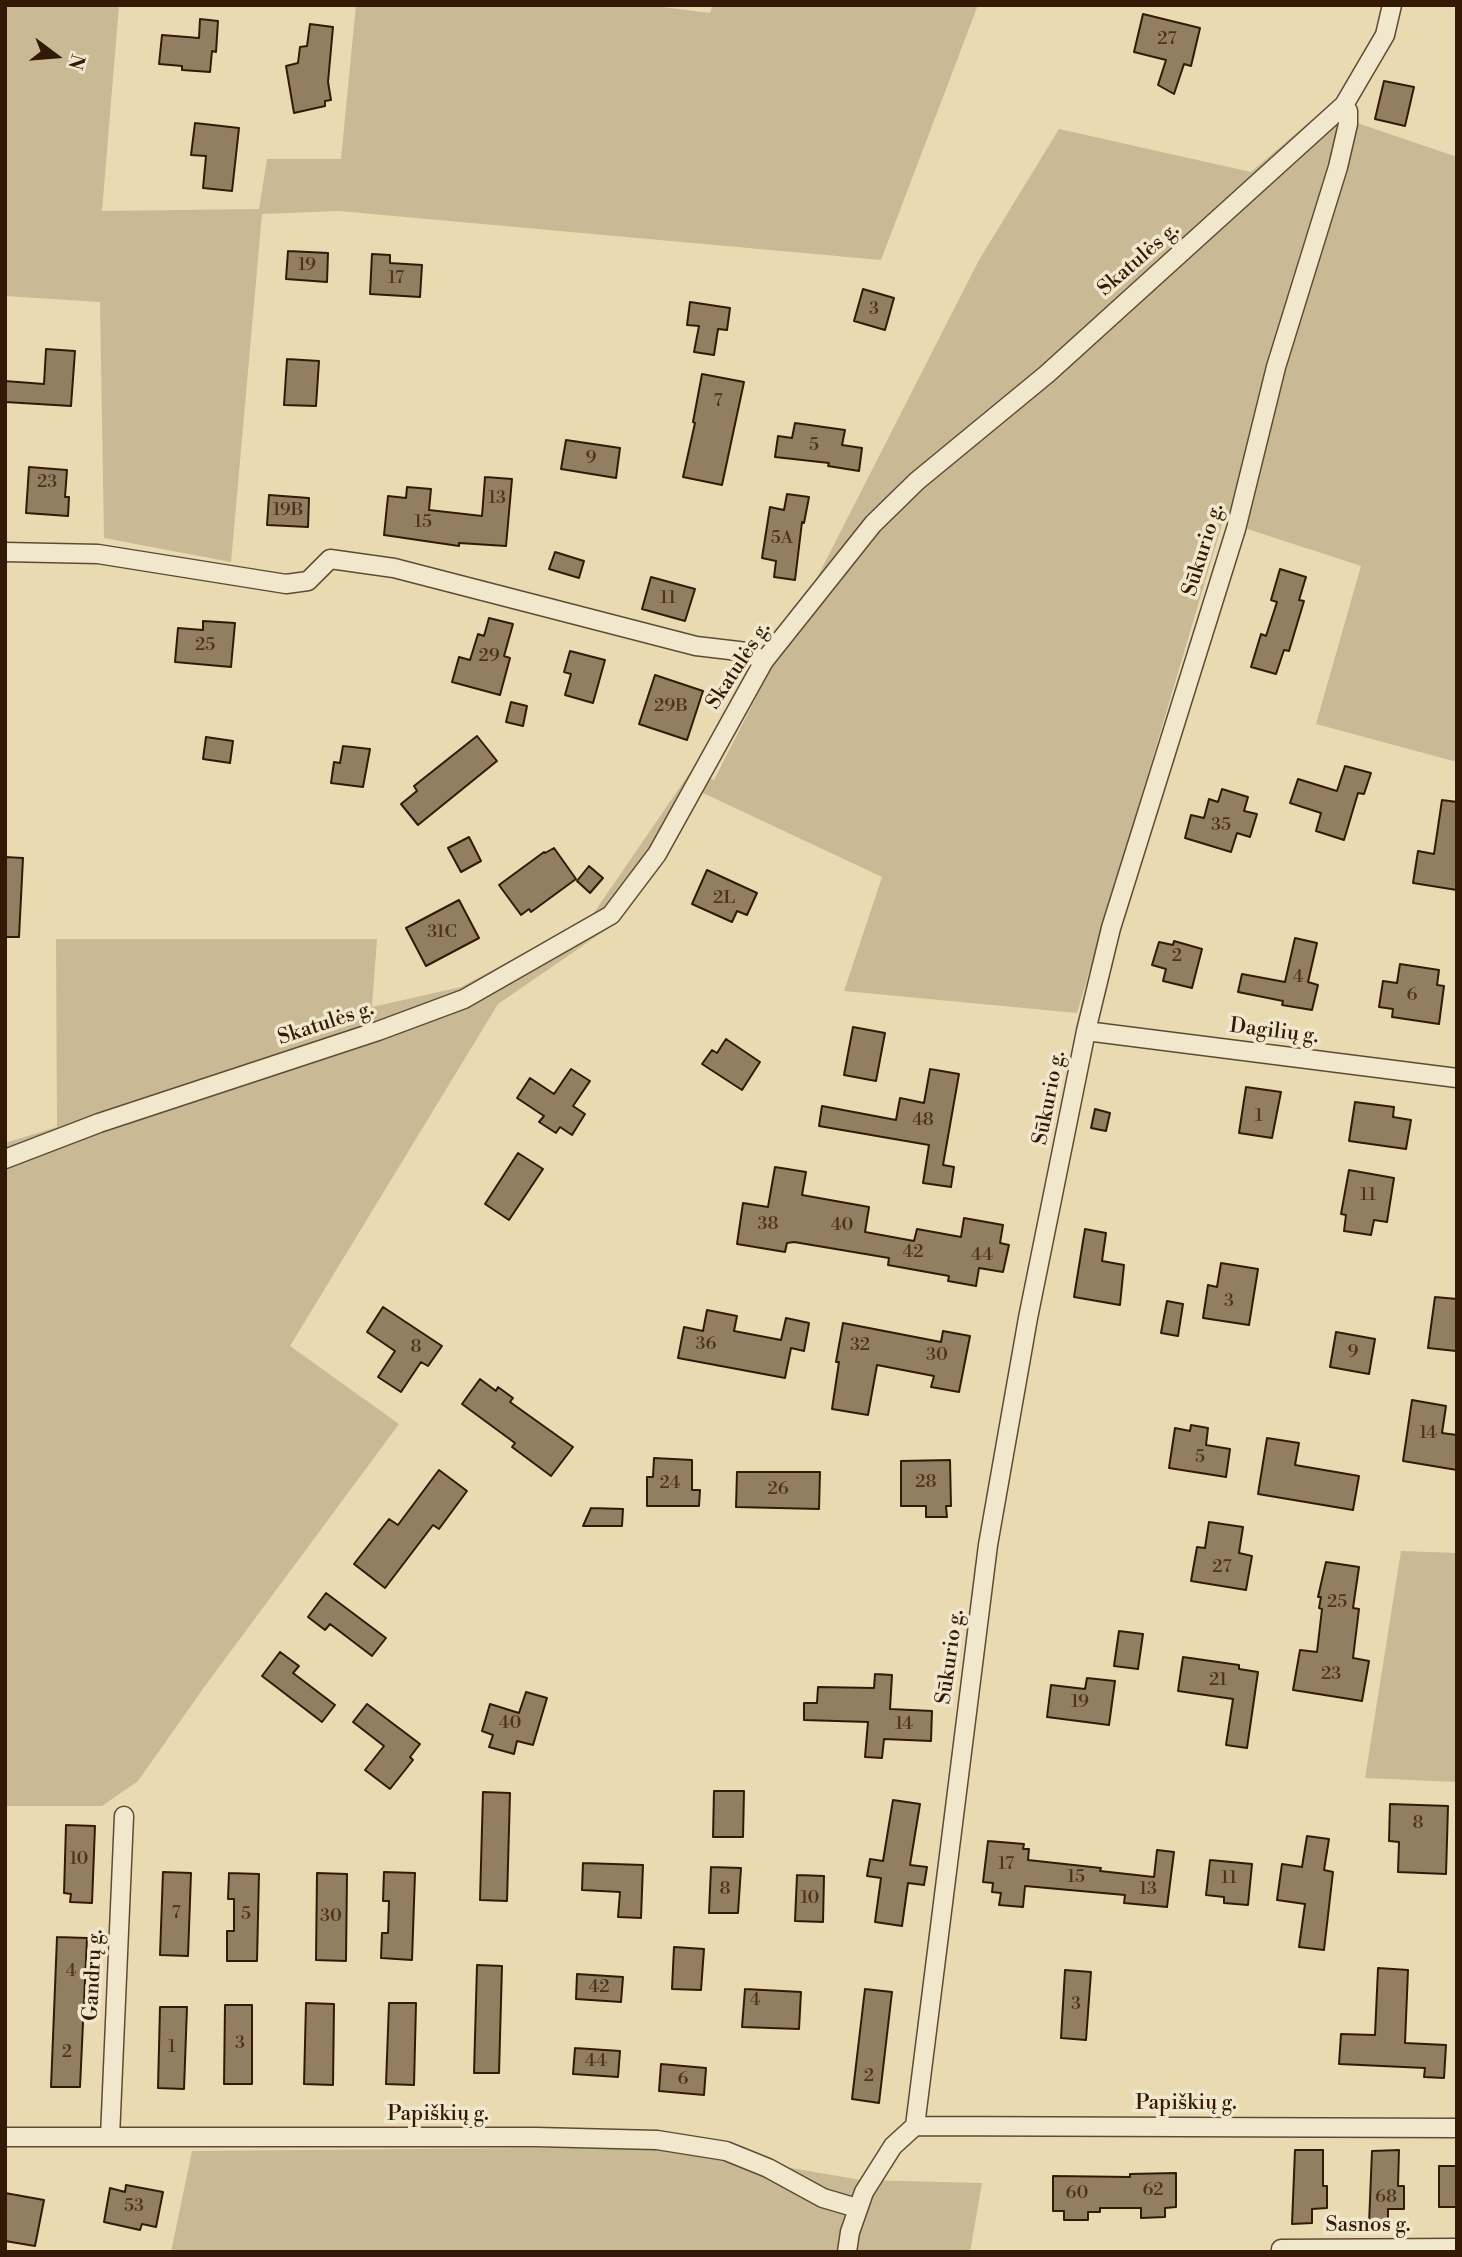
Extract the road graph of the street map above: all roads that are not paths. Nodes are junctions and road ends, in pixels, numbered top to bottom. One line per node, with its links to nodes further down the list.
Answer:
1 (1392, 5): 2 (street, Skatulės g.)
2 (1344, 105): 4 (street, Skatulės g.); 5 (street, Sūkurio g.)
3 (5, 552): 4 (street)
4 (764, 661): 7 (street, Skatulės g.)
5 (1086, 1031): 6 (street, Dagilių g.); 9 (street, Sūkurio g.)
6 (1457, 1079)
7 (5, 1159)
8 (124, 1815): 12 (street, Gandrų g.)
9 (915, 2126): 10 (street, Papiškių g.); 13 (street)
10 (1457, 2128)
11 (5, 2137): 12 (street, Papiškių g.)
12 (110, 2137): 13 (street, Papiškių g.)
13 (857, 2208): 15 (street)
14 (1457, 2248): 16 (street, Sasnos g.)
15 (847, 2252)
16 (1281, 2252)

